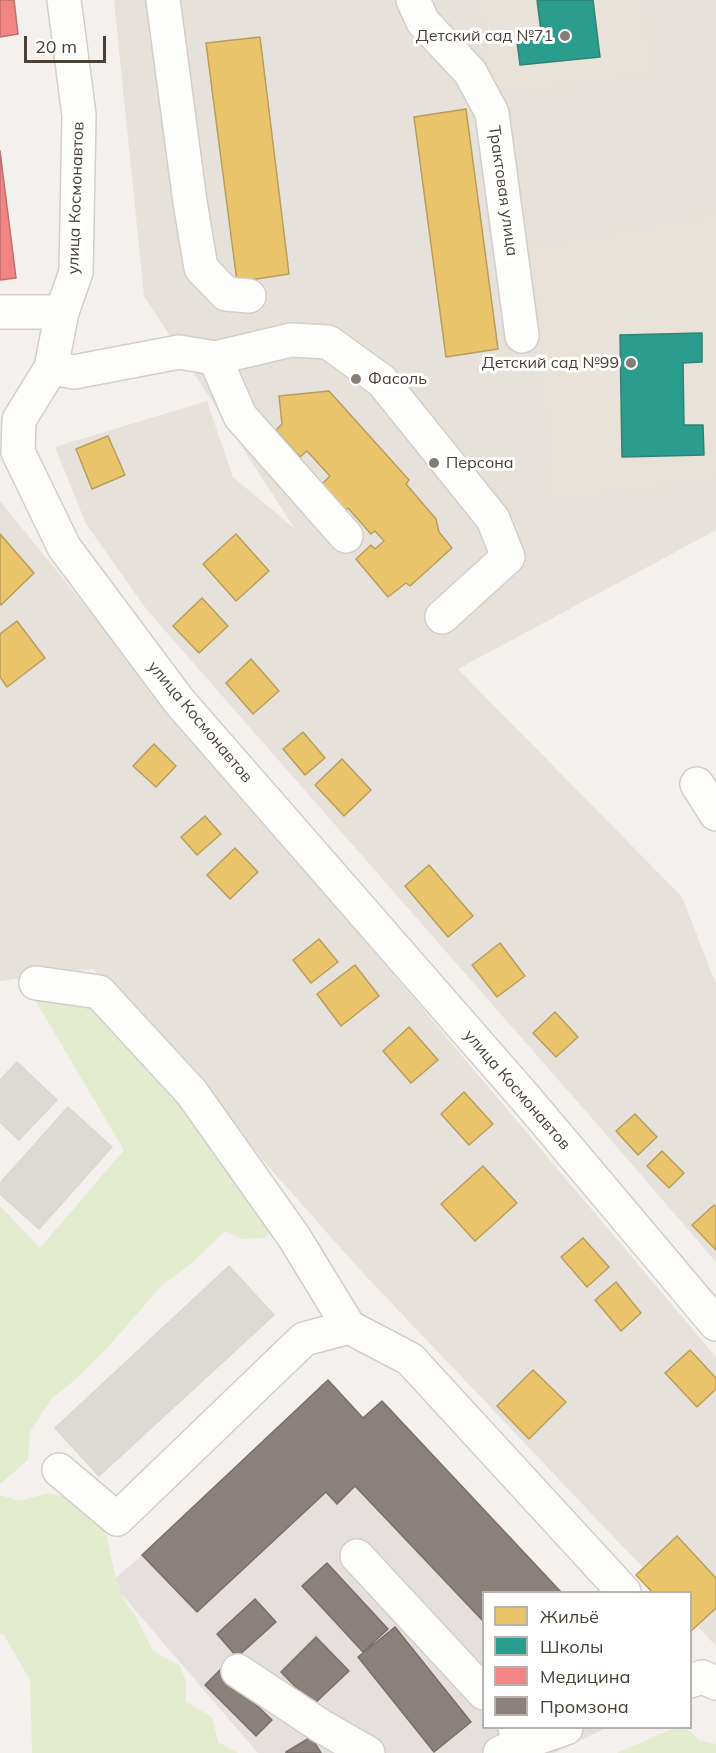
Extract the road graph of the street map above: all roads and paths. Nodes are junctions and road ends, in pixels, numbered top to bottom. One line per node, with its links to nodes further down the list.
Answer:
1 (64, 0): 6 (street, улица Космонавтов)
2 (164, 0): 4 (street)
3 (413, 0): 7 (street, Трактовая улица)
4 (249, 296)
5 (0, 312): 6 (street)
6 (62, 312): 9 (street, улица Космонавтов)
7 (522, 336)
8 (215, 358): 9 (street); 10 (street); 11 (street)
9 (51, 368): 15 (street, улица Космонавтов)
10 (346, 536)
11 (442, 617)
12 (697, 784): 13 (street)
13 (716, 814)
14 (36, 983): 16 (street)
15 (716, 1324)
16 (349, 1328): 17 (street); 19 (street)
17 (59, 1470)
18 (357, 1556): 21 (street)
19 (622, 1591)
20 (238, 1671): 24 (street)
21 (482, 1692)
22 (562, 1729): 23 (street)
23 (515, 1741)
24 (368, 1753)

